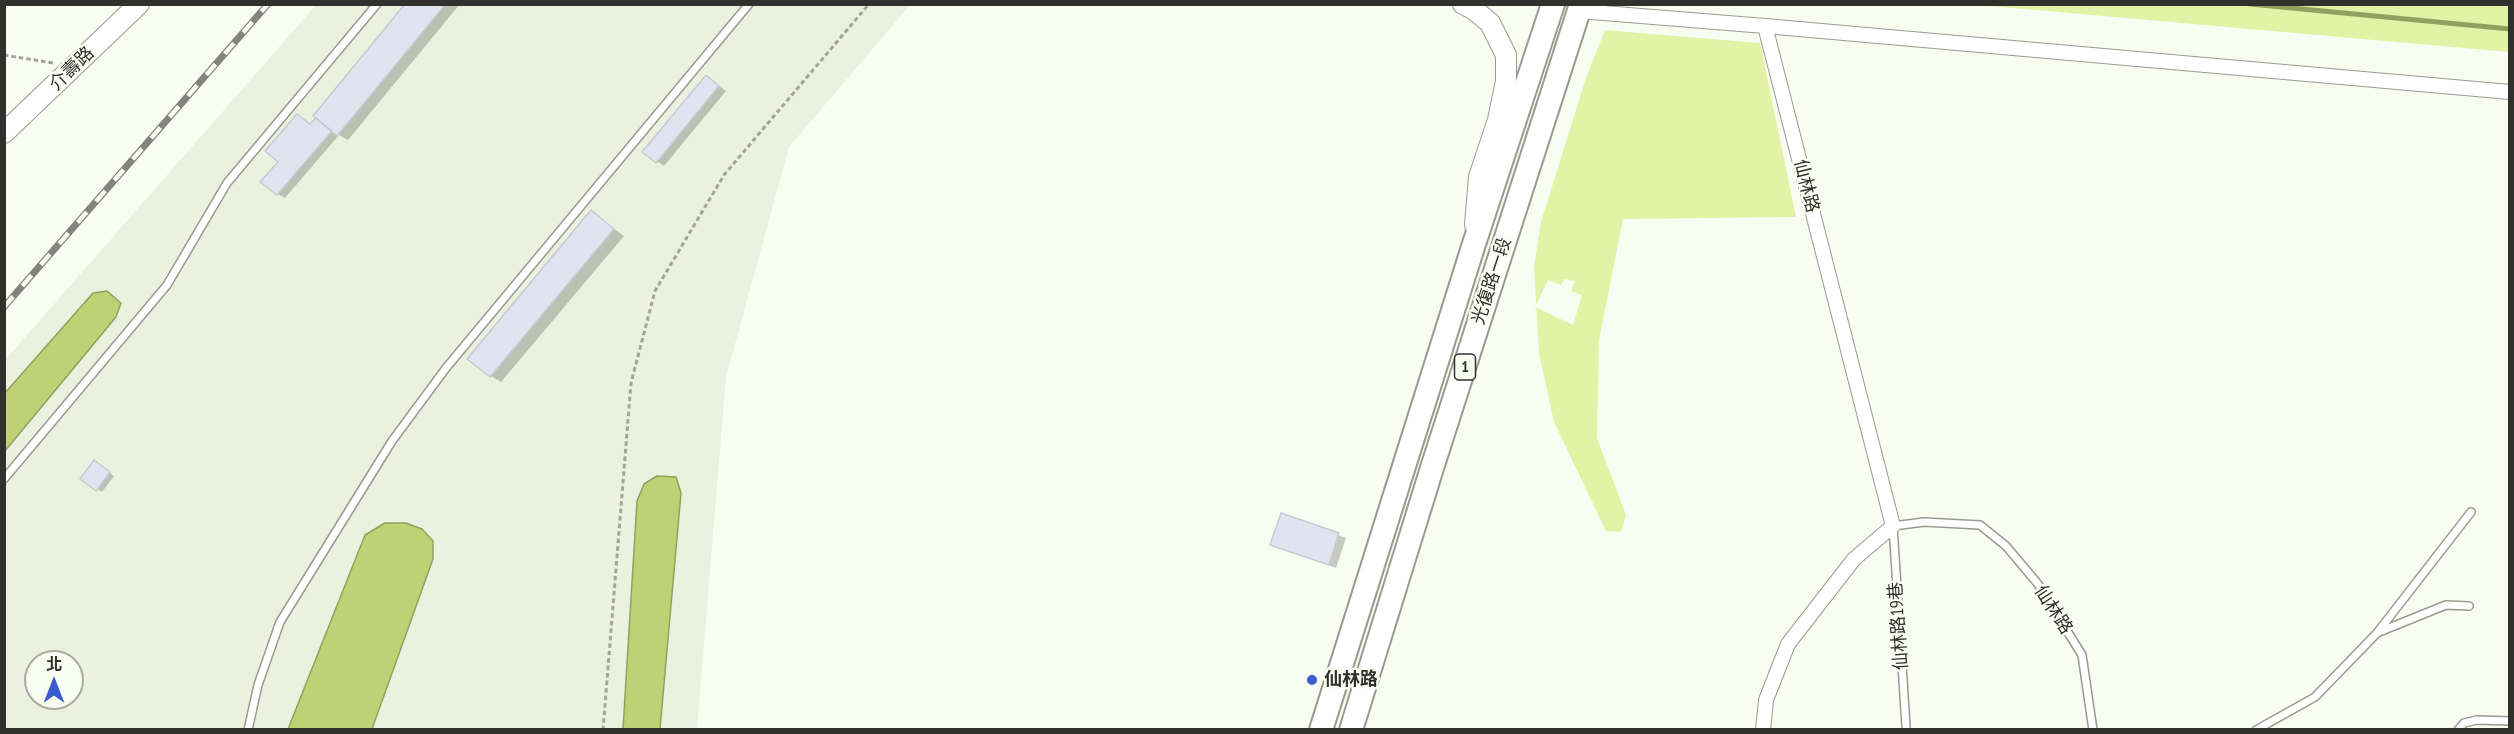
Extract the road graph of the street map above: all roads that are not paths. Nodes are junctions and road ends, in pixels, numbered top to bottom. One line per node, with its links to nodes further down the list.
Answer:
1 (139, 4): 9 (street, 介壽路)
2 (377, 4): 11 (lane)
3 (748, 4): 18 (lane)
4 (1463, 4): 10 (street)
5 (1553, 4): 10 (main road, 1)
6 (1576, 6): 7 (street); 20 (main road, 光復路一段 / 1)
7 (1765, 26): 8 (street); 13 (street, 仙林路)
8 (2510, 92)
9 (4, 133)
10 (1473, 247): 19 (main road, 光復路一段 / 1)
11 (4, 479)
12 (2470, 512): 15 (lane)
13 (1893, 526): 17 (lane, 仙林路19巷); 21 (street); 22 (lane, 仙林路)
14 (2469, 606): 15 (lane)
15 (2377, 633): 23 (lane)
16 (2510, 721): 24 (lane)
17 (1906, 726)
18 (248, 729)
19 (1321, 729)
20 (1351, 729)
21 (1763, 729)
22 (2092, 729)
23 (2256, 729)
24 (2458, 729)

